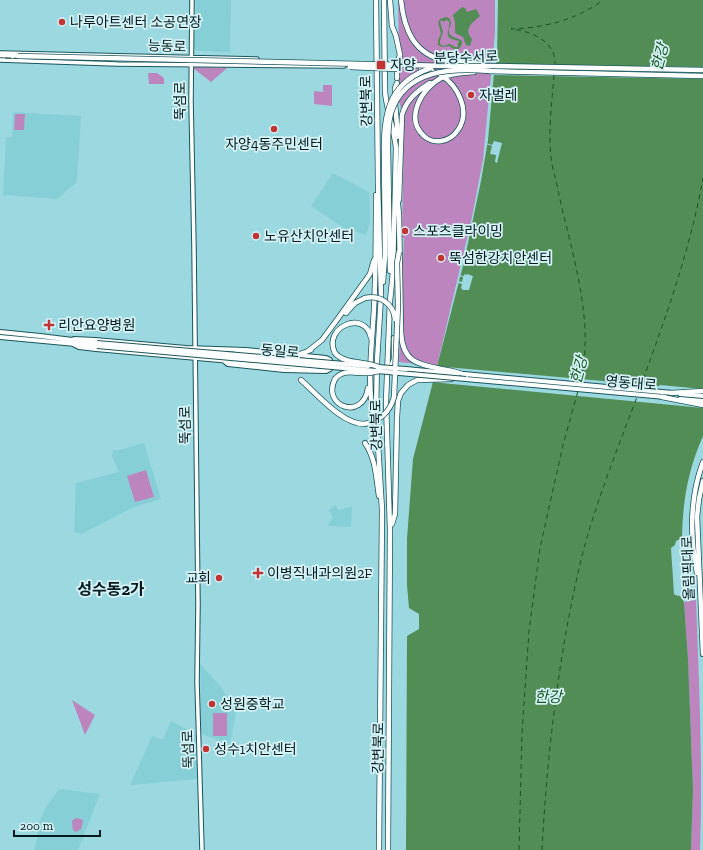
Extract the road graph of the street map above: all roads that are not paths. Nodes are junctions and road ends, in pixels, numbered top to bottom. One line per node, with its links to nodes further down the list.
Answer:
1 (192, 0): 8 (main road, 뚝섬로)
2 (376, 0): 19 (highway, 강변북로)
3 (384, 0): 17 (highway, 강변북로)
4 (390, 0): 17 (highway)
5 (401, 0): 11 (highway, bridge)
6 (0, 57): 7 (highway); 8 (main road, 능동로); 9 (main road, 능동로)
7 (18, 57): 10 (highway, bridge); 15 (highway, bridge)
8 (191, 57): 9 (main road, 뚝섬로); 9 (main road, 능동로)
9 (191, 64): 28 (main road, 뚝섬로)
10 (450, 66): 11 (highway, 분당수서로, bridge); 16 (highway, 분당수서로, bridge)
11 (491, 66): 12 (highway, 분당수서로, bridge)
12 (703, 70)
13 (490, 71): 14 (highway, 분당수서로); 15 (highway, bridge); 16 (highway, 분당수서로, bridge)
14 (703, 76)
15 (439, 80): 20 (highway)
16 (386, 147): 23 (highway, 분당수서로); 24 (highway, 분당수서로)
17 (396, 156): 18 (highway, 강변북로)
18 (395, 178): 20 (highway); 24 (highway, 강변북로)
19 (378, 184): 21 (highway); 23 (highway, 강변북로)
20 (399, 215): 22 (highway)
21 (375, 237): 29 (highway); 31 (highway)
22 (399, 252): 37 (highway, bridge); 40 (highway, bridge)
23 (381, 296): 48 (highway, 강변북로)
24 (390, 301): 39 (highway, 강변북로)
25 (0, 332): 27 (main road, 동일로)
26 (0, 337): 27 (main road, 동일로)
27 (73, 342): 28 (main road, 동일로); 33 (main road); 35 (main road, 동일로, bridge)
28 (195, 348): 30 (main road, 동일로); 33 (main road, 뚝섬로)
29 (371, 349): 36 (highway, bridge); 38 (highway)
30 (235, 350): 32 (main road, 동일로); 35 (main road, bridge)
31 (308, 351): 32 (highway); 39 (highway, bridge)
32 (292, 354): 34 (main road, 동일로)
33 (195, 358): 34 (main road); 56 (main road, 뚝섬로)
34 (224, 361): 35 (main road, bridge)
35 (320, 364): 36 (main road, 동일로, bridge)
36 (379, 369): 37 (main road, 동일로, bridge); 38 (highway, bridge)
37 (466, 377): 41 (main road, 동일로); 53 (highway, bridge)
38 (370, 379): 48 (highway)
39 (387, 379): 53 (highway, 강변북로)
40 (301, 380)
41 (558, 385): 43 (main road, 영동대로); 45 (main road, 영동대로)
42 (703, 391): 43 (highway)
43 (671, 393): 44 (main road, 영동대로)
44 (703, 396)
45 (662, 397): 46 (main road, 영동대로); 47 (highway)
46 (703, 401)
47 (703, 406)
48 (378, 438): 52 (highway, 강변북로)
49 (365, 443): 52 (highway)
50 (703, 462): 54 (highway)
51 (703, 481): 54 (highway, 올림픽대로)
52 (382, 510): 57 (highway, 강변북로)
53 (390, 530): 58 (highway, 강변북로)
54 (700, 590): 55 (highway, 올림픽대로)
55 (703, 654)
56 (202, 850)
57 (380, 850)
58 (388, 850)

